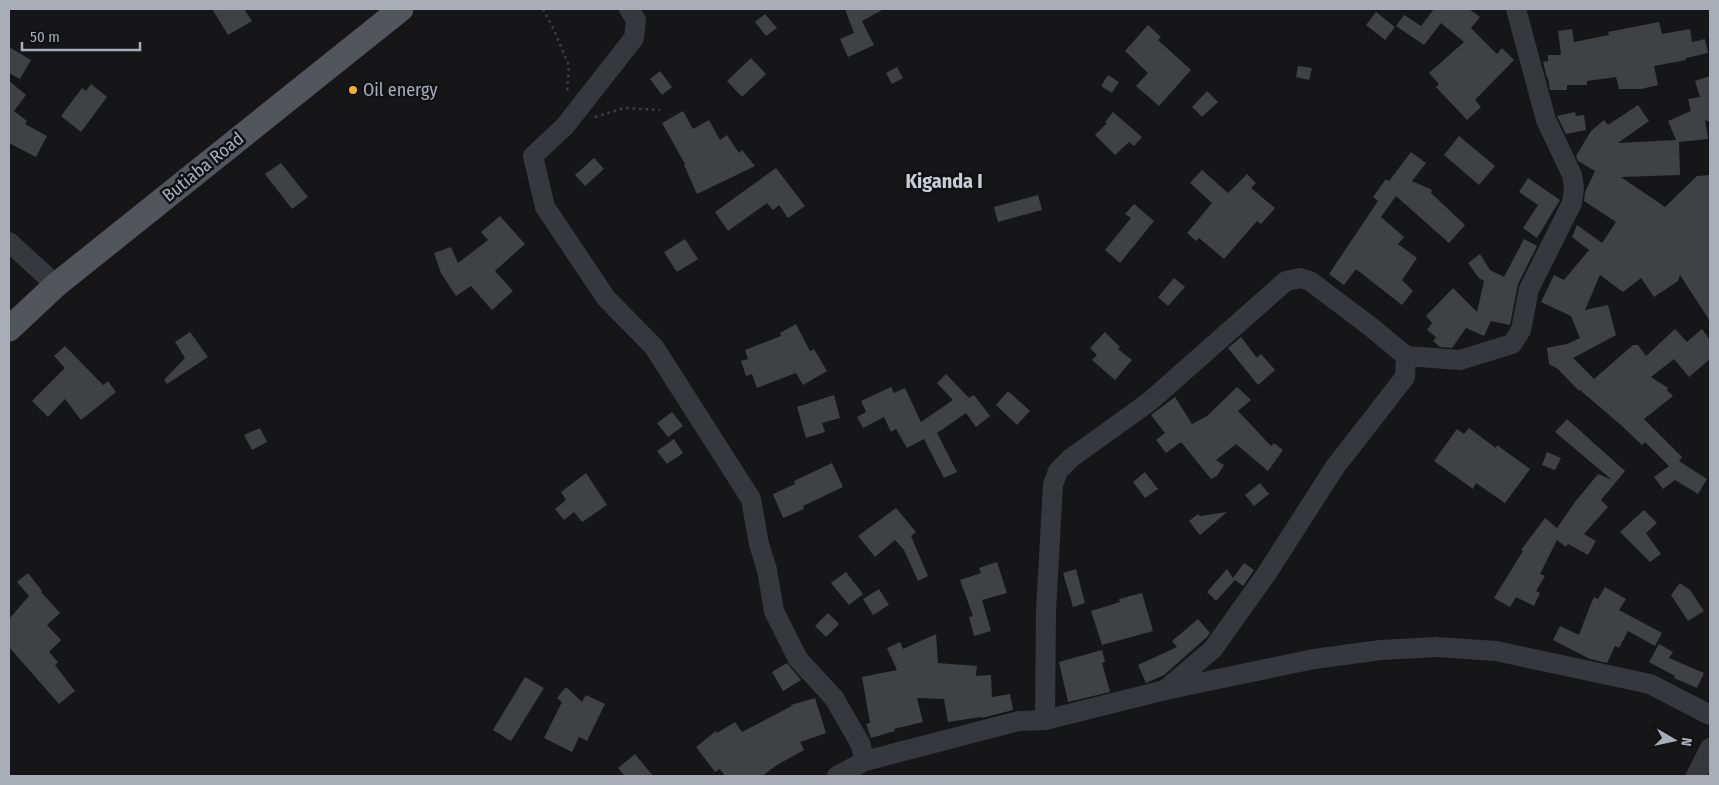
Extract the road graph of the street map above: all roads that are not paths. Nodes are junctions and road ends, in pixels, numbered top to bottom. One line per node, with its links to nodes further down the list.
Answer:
1 (401, 9): 5 (main road, Butiaba Road)
2 (629, 9): 12 (street)
3 (1516, 9): 7 (street)
4 (9, 242): 5 (street)
5 (56, 285): 6 (main road, Butiaba Road)
6 (9, 329)
7 (1406, 356): 8 (street); 10 (street)
8 (1165, 690): 9 (street); 10 (street)
9 (1710, 715)
10 (1045, 720): 12 (street)
11 (1710, 748): 14 (street)
12 (866, 761): 13 (street)
13 (837, 776)
14 (1696, 776)

